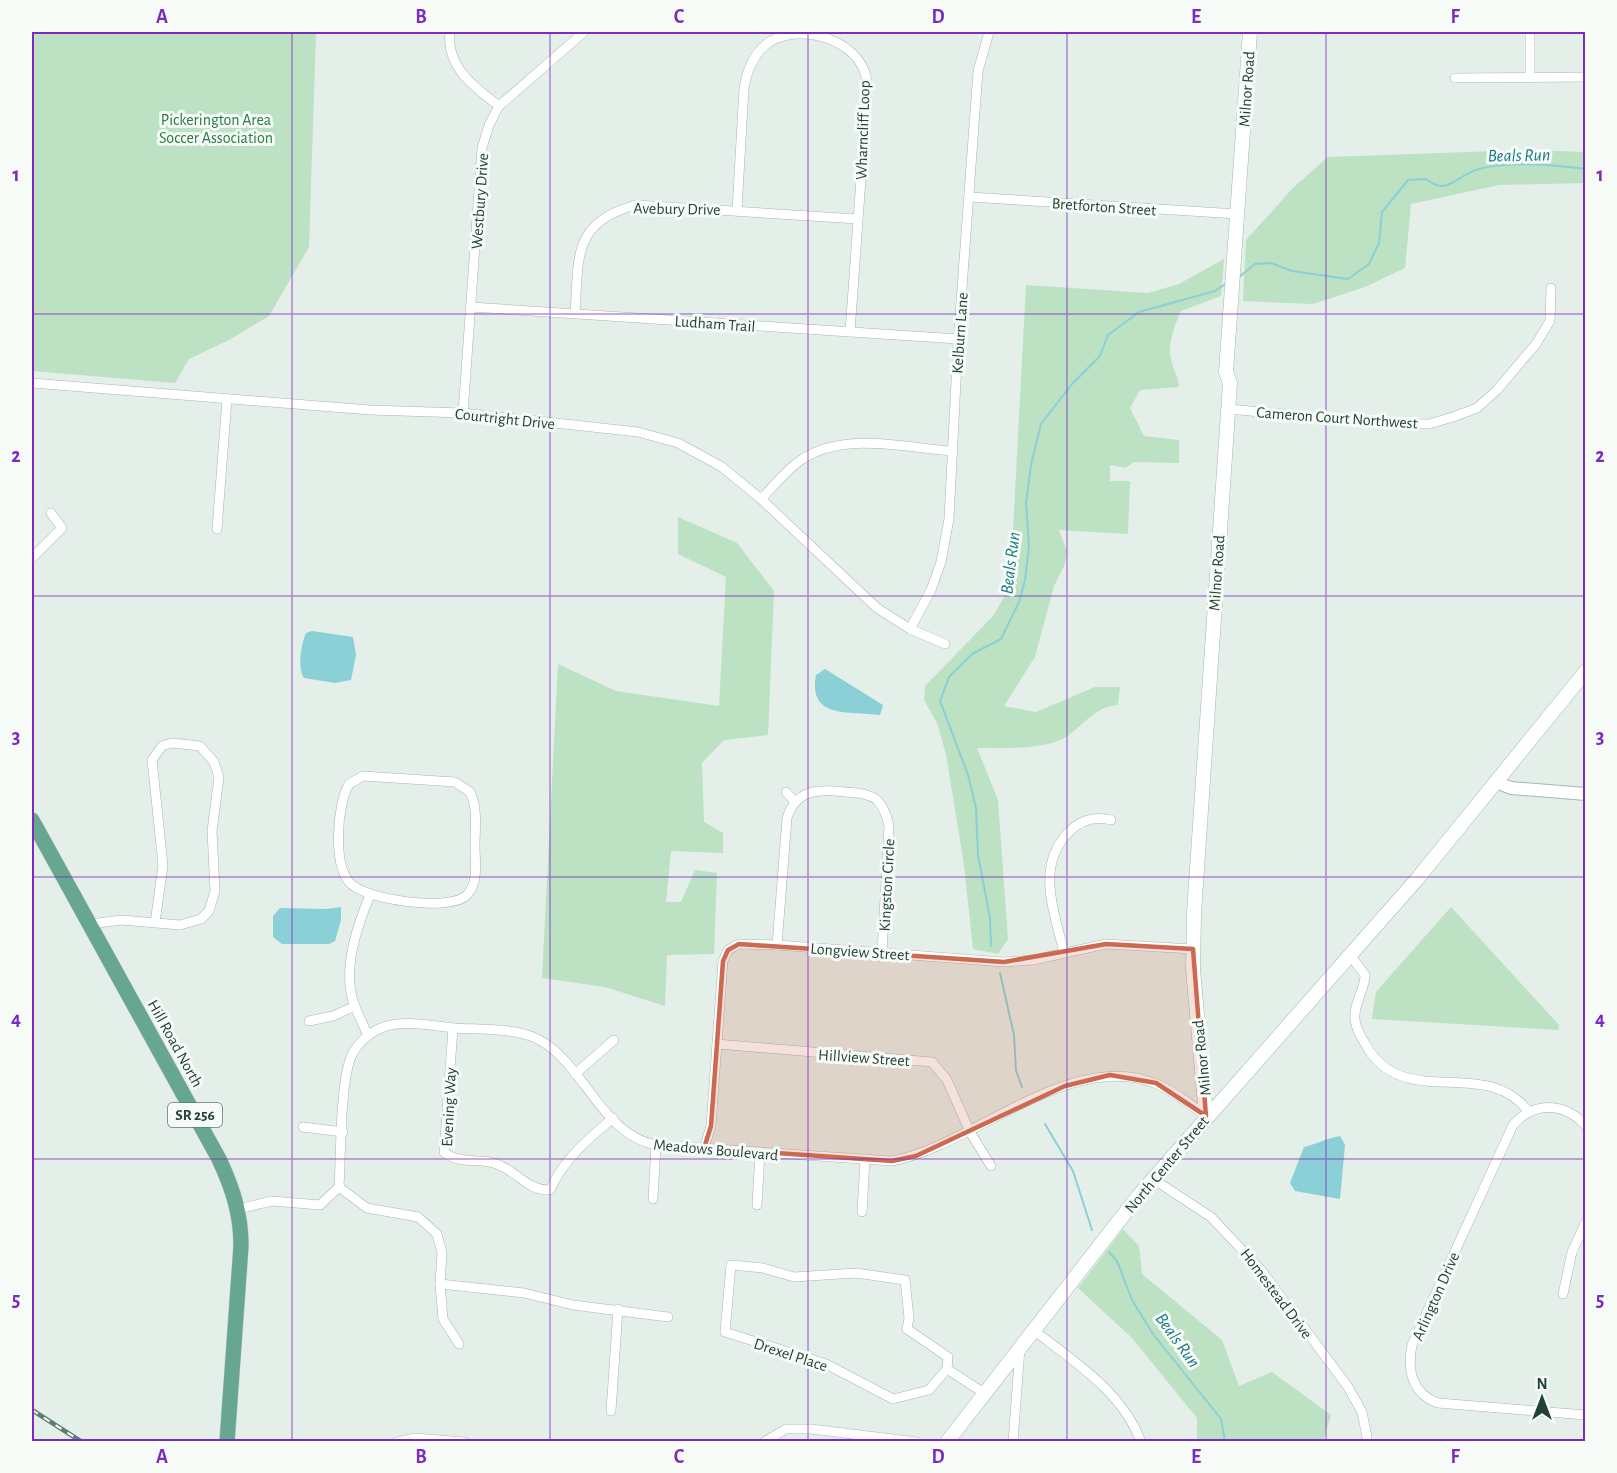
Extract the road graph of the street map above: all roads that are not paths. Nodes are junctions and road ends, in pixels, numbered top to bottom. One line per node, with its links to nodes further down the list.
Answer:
1 (450, 32): 9 (street)
2 (584, 32): 9 (street, Westbury Drive)
3 (989, 32): 10 (street, Kelburn Lane)
4 (1250, 32): 12 (main road, Milnor Road)
5 (1530, 32): 8 (street)
6 (1586, 77): 8 (street)
7 (1455, 78): 8 (street)
8 (1530, 78)
9 (499, 106): 15 (street, Westbury Drive)
10 (970, 197): 12 (street, Bretforton Street); 18 (street, Kelburn Lane)
11 (737, 210): 13 (street, Avebury Drive); 13 (street, Wharncliff Loop); 16 (street, Avebury Drive)
12 (1237, 214): 21 (main road, Milnor Road)
13 (858, 219): 17 (street, Wharncliff Loop)
14 (1551, 288): 21 (street, Cameron Court Northwest)
15 (471, 307): 16 (street, Ludham Trail); 22 (street, Westbury Drive)
16 (575, 314): 17 (street, Ludham Trail)
17 (850, 332): 18 (street, Ludham Trail)
18 (958, 339): 23 (street, Kelburn Lane)
19 (32, 383): 20 (street, Courtright Drive)
20 (227, 399): 22 (street, Courtright Drive); 26 (street)
21 (1228, 409): 43 (main road, Milnor Road)
22 (463, 413): 24 (street, Courtright Drive)
23 (952, 451): 24 (street); 28 (street, Kelburn Lane)
24 (761, 499): 28 (street, Courtright Drive)
25 (51, 513): 27 (street)
26 (217, 529)
27 (32, 558)
28 (910, 629): 29 (street, Courtright Drive)
29 (945, 644)
30 (1586, 671): 31 (main road, North Center Street)
31 (1494, 785): 33 (street); 46 (main road, North Center Street)
32 (786, 792): 35 (street)
33 (1586, 794)
34 (889, 798): 36 (street)
35 (795, 802): 36 (street); 42 (street)
36 (880, 804): 44 (street, Kingston Circle)
37 (32, 820): 41 (main road, Hill Road North / SR 256)
38 (1111, 820): 45 (street)
39 (370, 895): 39 (street); 47 (street)
40 (155, 923): 40 (street); 41 (street)
41 (90, 924): 70 (main road, Hill Road North / SR 256)
42 (777, 945): 44 (street, Longview Street); 52 (street, Longview Street)
43 (1193, 949): 45 (street, Longview Street); 55 (main road, Milnor Road)
44 (882, 953): 45 (street, Longview Street)
45 (1064, 953)
46 (1350, 955): 54 (street); 55 (main road, North Center Street)
47 (356, 1006): 48 (street); 50 (street)
48 (309, 1021)
49 (453, 1028): 50 (street, Meadows Boulevard); 53 (street, Meadows Boulevard); 56 (street, Evening Way)
50 (368, 1036): 59 (street)
51 (614, 1040): 53 (street)
52 (717, 1044): 60 (street, Hillview Street); 62 (street, Longview Street)
53 (575, 1074): 56 (street, Meadows Boulevard)
54 (1528, 1111): 57 (street); 83 (street, Arlington Drive)
55 (1206, 1116): 60 (street, Meadows Boulevard); 66 (main road, North Center Street)
56 (613, 1118): 61 (street, Meadows Boulevard)
57 (1586, 1126)
58 (303, 1127): 59 (street)
59 (343, 1132): 67 (street)
60 (970, 1132): 64 (street, Meadows Boulevard); 65 (street, Hillview Street)
61 (656, 1145): 62 (street, Meadows Boulevard); 68 (street)
62 (704, 1148): 63 (street, Meadows Boulevard)
63 (760, 1153): 64 (street, Meadows Boulevard); 69 (street)
64 (865, 1159): 71 (street)
65 (991, 1166)
66 (1153, 1179): 77 (main road, North Center Street); 84 (street, Homestead Drive)
67 (339, 1187): 70 (street); 73 (street)
68 (653, 1199)
69 (757, 1205)
70 (238, 1209): 85 (main road, Hill Road North / SR 256)
71 (862, 1212)
72 (1586, 1222): 74 (street)
73 (440, 1284): 75 (street); 78 (street)
74 (1563, 1294)
75 (618, 1309): 76 (street); 82 (street)
76 (668, 1317)
77 (1032, 1329): 79 (main road, North Center Street); 92 (street)
78 (459, 1344)
79 (1020, 1345): 81 (main road, North Center Street); 91 (street)
80 (947, 1368): 80 (street, Drexel Place); 81 (street)
81 (984, 1393): 90 (main road, North Center Street)
82 (611, 1411)
83 (1586, 1415)
84 (1367, 1437)
85 (227, 1442)
86 (397, 1442): 87 (street)
87 (464, 1442)
88 (764, 1442): 89 (street)
89 (917, 1442)
90 (947, 1442)
91 (1013, 1442)
92 (1141, 1442)

